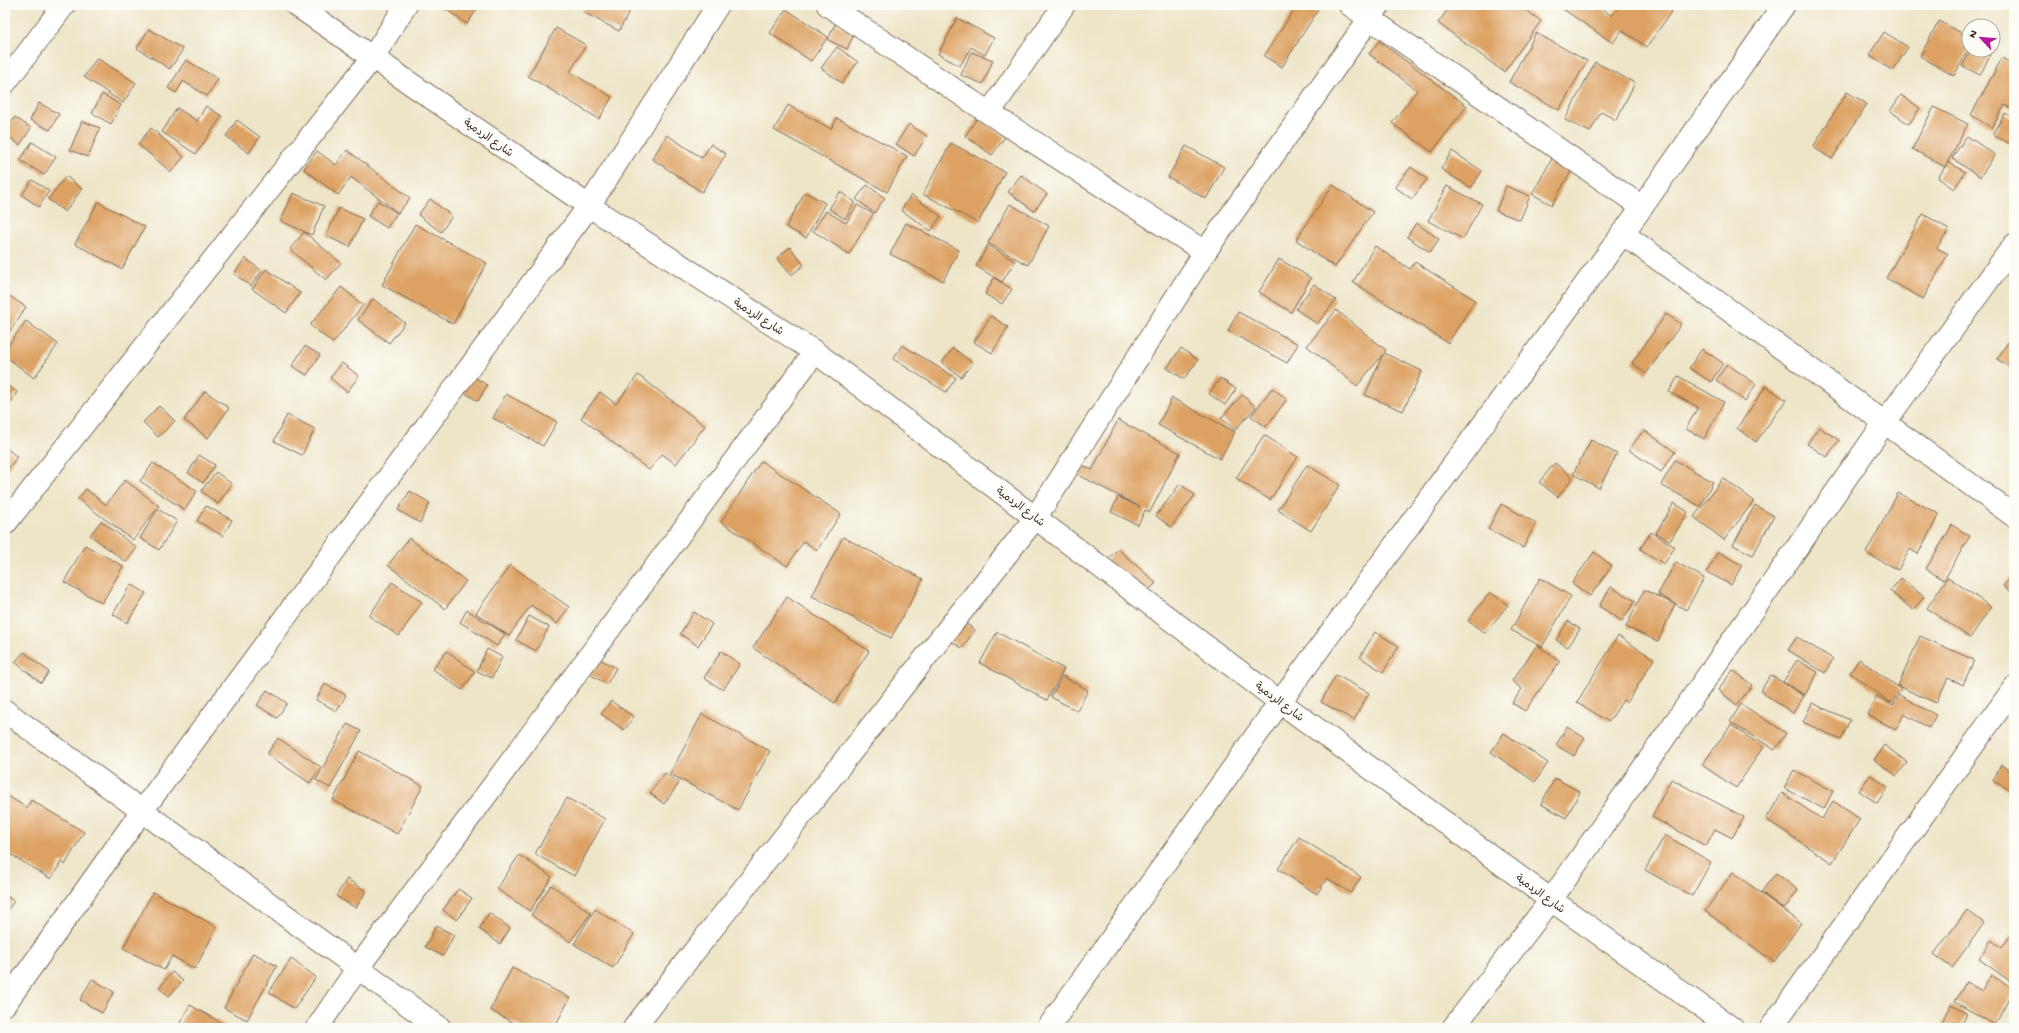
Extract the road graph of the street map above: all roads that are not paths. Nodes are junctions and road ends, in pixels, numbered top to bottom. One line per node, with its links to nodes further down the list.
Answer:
1 (64, 5): 11 (street)
2 (296, 5): 10 (street, شارع الردمية)
3 (406, 5): 10 (street)
4 (718, 5): 13 (street)
5 (828, 5): 12 (street)
6 (1064, 5): 12 (street)
7 (1350, 5): 9 (street)
8 (1784, 5): 14 (street)
9 (1374, 11): 14 (street); 17 (street)
10 (373, 56): 13 (street, شارع الردمية); 22 (street)
11 (5, 83)
12 (989, 113): 17 (street)
13 (589, 206): 18 (street, شارع الردمية); 26 (street)
14 (1642, 207): 15 (street)
15 (1622, 233): 19 (street); 24 (street)
16 (2014, 245): 19 (street)
17 (1204, 252): 21 (street)
18 (815, 352): 21 (street, شارع الردمية); 28 (street)
19 (1885, 422): 20 (street); 27 (street)
20 (2014, 516)
21 (1036, 517): 24 (street, شارع الردمية); 32 (street)
22 (5, 524)
23 (2014, 688): 36 (street)
24 (1280, 702): 27 (street, شارع الردمية); 33 (street)
25 (5, 711): 26 (street)
26 (142, 811): 28 (street); 29 (street)
27 (1551, 900): 34 (street); 35 (street, شارع الردمية)
28 (357, 969): 30 (street); 31 (street)
29 (5, 1004)
30 (317, 1028)
31 (440, 1028)
32 (634, 1028)
33 (1048, 1028)
34 (1453, 1028)
35 (1732, 1028)
36 (1771, 1028)

